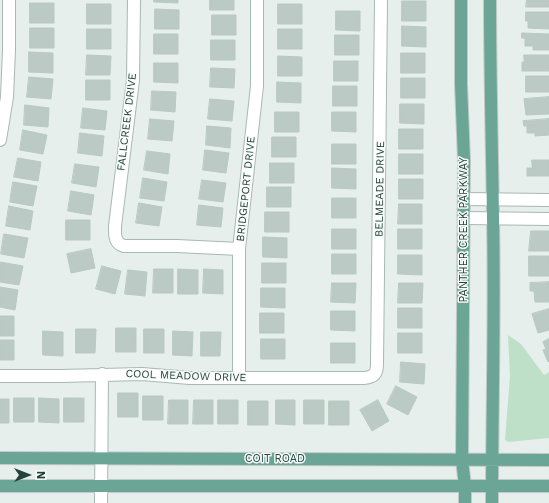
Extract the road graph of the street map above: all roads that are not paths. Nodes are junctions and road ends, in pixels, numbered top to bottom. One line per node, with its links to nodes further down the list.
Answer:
1 (9, 0): 7 (street)
2 (134, 0): 14 (street, FALLCREEK DRIVE)
3 (257, 0): 14 (street, BRIDGEPORT DRIVE)
4 (381, 0): 17 (street, BELMEADE DRIVE)
5 (461, 0): 8 (main road, PANTHER CREEK PARKWAY)
6 (490, 0): 9 (main road)
7 (0, 140)
8 (464, 199): 9 (street); 11 (main road, PANTHER CREEK PARKWAY)
9 (493, 199): 10 (street); 12 (main road)
10 (549, 200)
11 (464, 218): 12 (street); 21 (main road, PANTHER CREEK PARKWAY)
12 (493, 218): 13 (street); 22 (main road)
13 (549, 219)
14 (239, 249): 18 (street, BRIDGEPORT DRIVE)
15 (102, 374): 16 (street, COOL MEADOW DRIVE); 18 (street, COOL MEADOW DRIVE); 20 (street)
16 (0, 376)
17 (373, 376): 18 (street, COOL MEADOW DRIVE)
18 (239, 378)
19 (0, 458): 20 (main road, COIT ROAD)
20 (102, 458): 21 (main road, COIT ROAD); 25 (street)
21 (462, 460): 22 (main road, COIT ROAD); 26 (main road, PANTHER CREEK PARKWAY)
22 (492, 460): 23 (main road, COIT ROAD); 27 (main road)
23 (549, 460)
24 (0, 486): 25 (main road)
25 (101, 486): 26 (main road); 29 (street)
26 (466, 486): 27 (main road); 30 (main road, PANTHER CREEK PARKWAY)
27 (492, 486): 28 (main road); 31 (main road)
28 (549, 486)
29 (101, 503)
30 (465, 503)
31 (492, 503)

